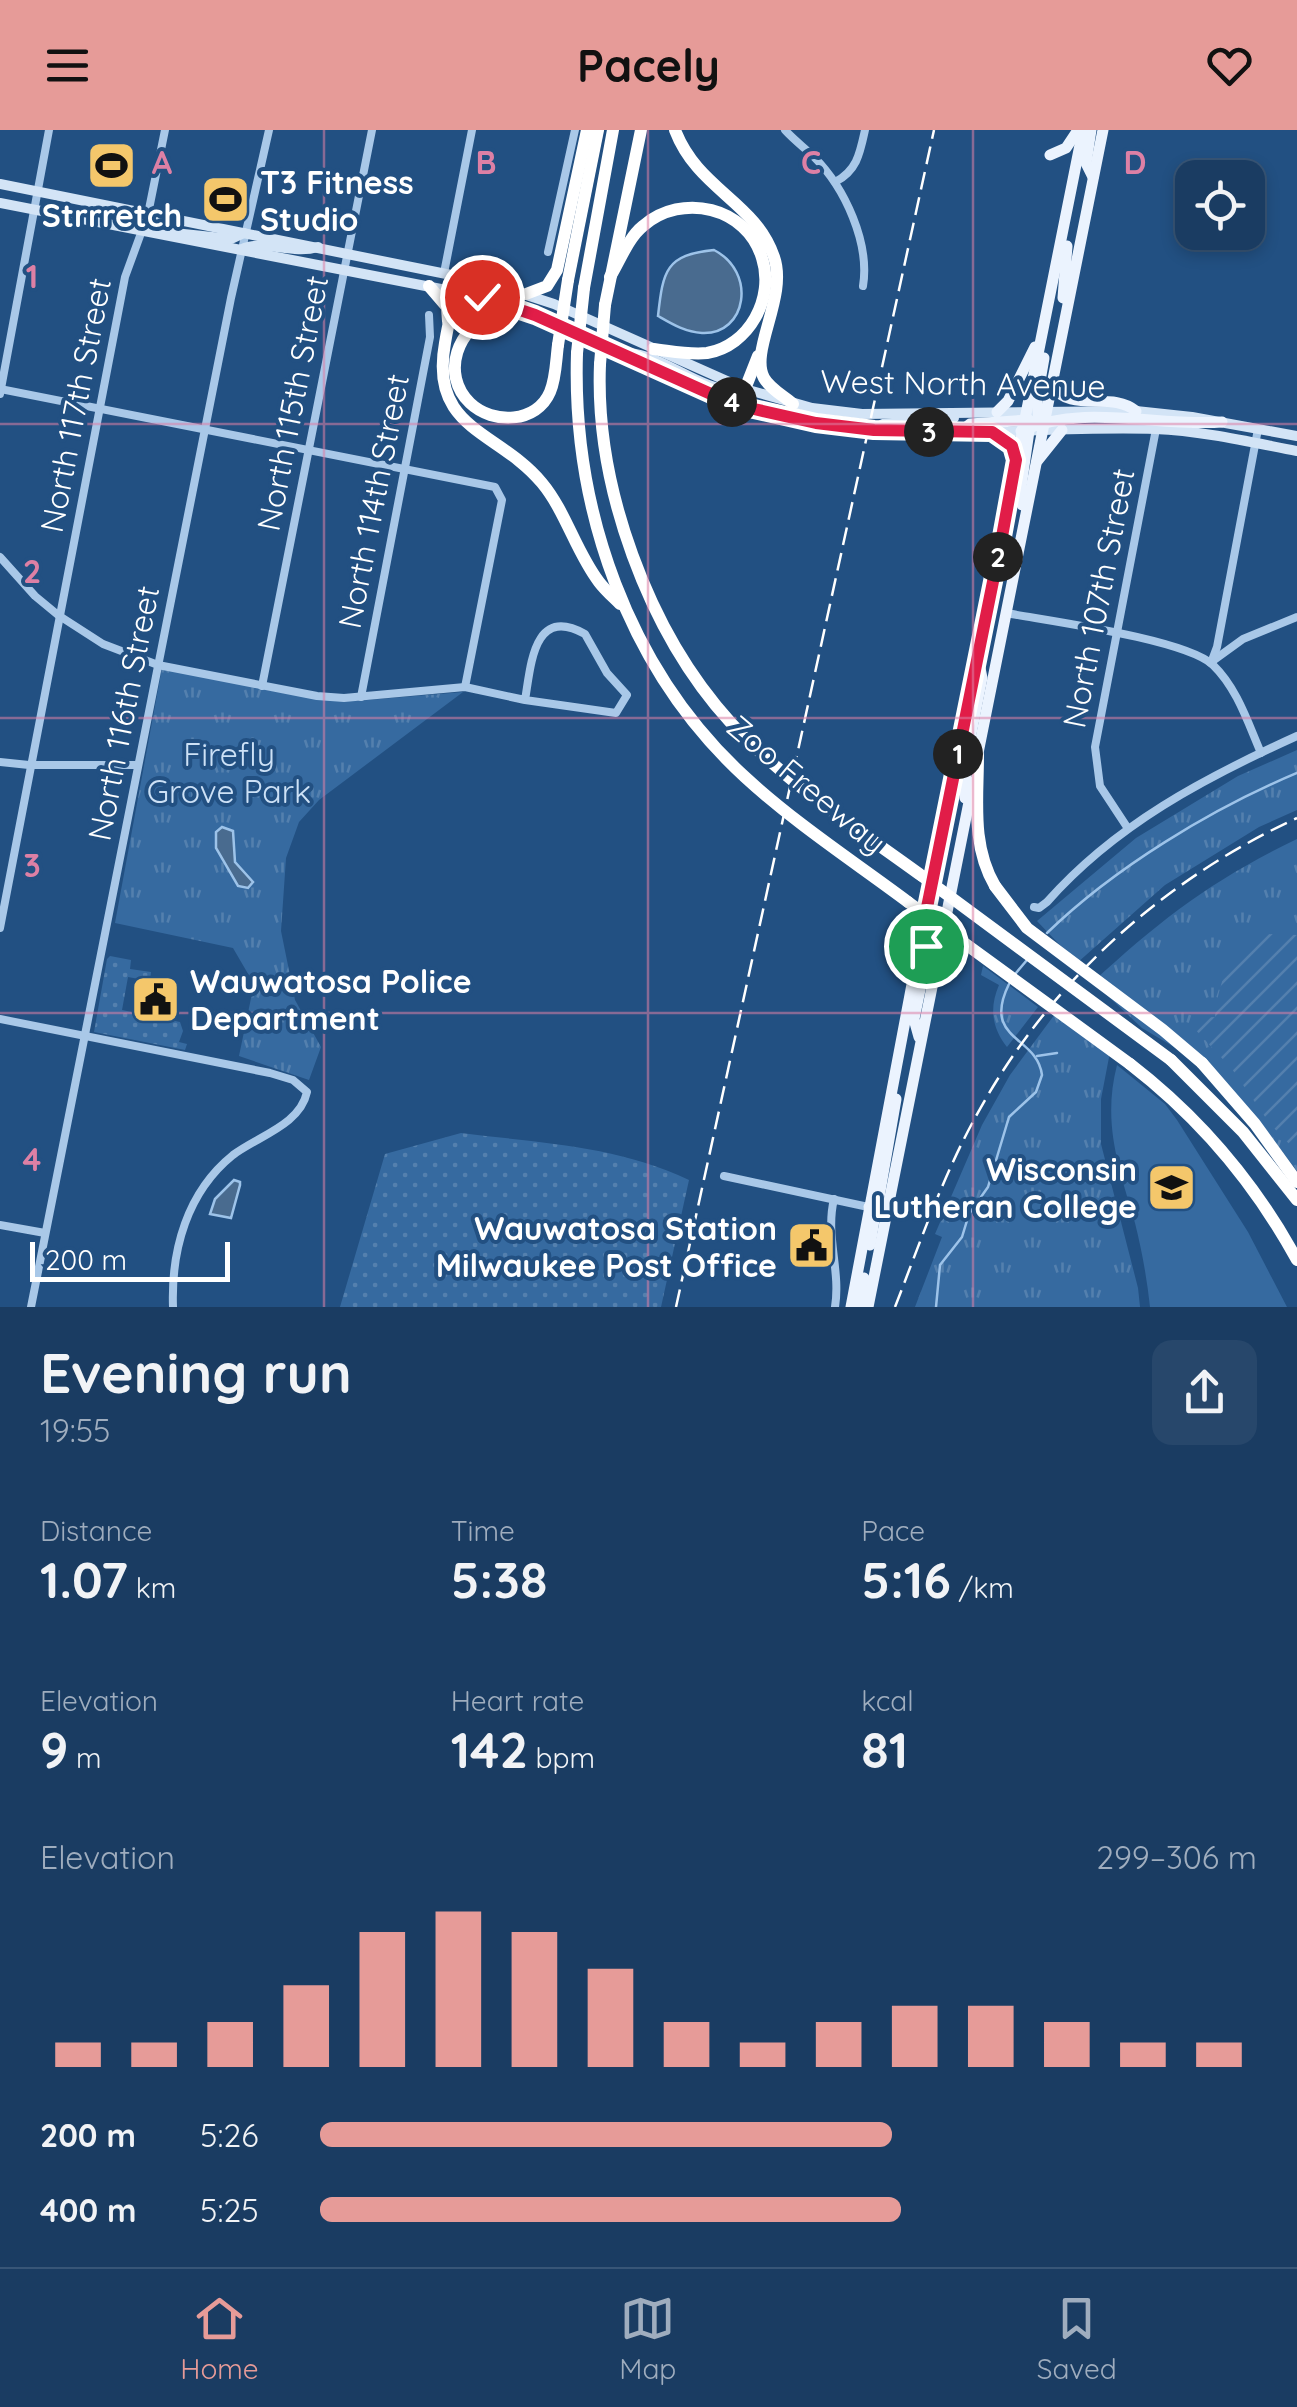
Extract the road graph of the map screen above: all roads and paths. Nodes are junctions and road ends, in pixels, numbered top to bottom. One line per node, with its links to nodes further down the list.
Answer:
1 (49, 130): 22 (street)
2 (165, 130): 25 (street, North 117th Street)
3 (269, 130): 27 (street, North 116th Street)
4 (372, 130): 31 (street, North 115th Street)
5 (472, 130): 34 (street)
6 (575, 130): 32 (street)
7 (587, 130): 40 (highway)
8 (598, 130): 41 (highway, bridge)
9 (613, 130): 79 (highway, Zoo Freeway, bridge)
10 (641, 130): 35 (highway, Zoo Freeway)
11 (674, 130): 47 (highway)
12 (785, 130): 20 (street)
13 (865, 130): 20 (street)
14 (1080, 130): 17 (main road); 18 (main road)
15 (1090, 130): 19 (main road)
16 (1103, 130): 19 (main road)
17 (1050, 155)
18 (1076, 161): 44 (main road); 46 (main road)
19 (1093, 177): 44 (main road)
20 (835, 182): 38 (street)
21 (0, 184): 22 (main road, West North Avenue)
22 (37, 192): 24 (street); 25 (main road, West North Avenue)
23 (0, 203): 24 (main road, West North Avenue)
24 (35, 209): 26 (main road, West North Avenue); 52 (street)
25 (148, 214): 26 (street, North 117th Street); 27 (main road, West North Avenue)
26 (141, 230): 28 (main road, West North Avenue); 55 (street, North 117th Street)
27 (245, 232): 28 (main road); 29 (main road, West North Avenue); 30 (street, North 116th Street)
28 (164, 235): 30 (main road, West North Avenue)
29 (321, 246): 30 (main road); 31 (main road, West North Avenue)
30 (241, 250): 33 (main road, West North Avenue); 64 (street, North 116th Street)
31 (346, 252): 33 (street, North 115th Street); 34 (main road, West North Avenue)
32 (548, 252)
33 (344, 269): 37 (main road, West North Avenue); 73 (street, North 115th Street)
34 (444, 273): 36 (main road, West North Avenue)
35 (610, 277): 48 (highway); 109 (highway, Zoo Freeway, bridge)
36 (492, 284): 39 (main road); 40 (main road, West North Avenue)
37 (429, 286): 39 (main road, West North Avenue); 45 (highway)
38 (864, 286)
39 (462, 292): 43 (main road, West North Avenue); 45 (highway)
40 (526, 294): 48 (main road, West North Avenue)
41 (494, 314): 43 (main road)
42 (429, 315): 75 (street, North 114th Street)
43 (535, 315): 49 (main road, West North Avenue)
44 (1064, 322): 50 (main road)
45 (448, 324): 79 (highway)
46 (1044, 330): 57 (main road); 60 (main road)
47 (766, 335): 51 (highway); 54 (highway)
48 (653, 350): 51 (main road, West North Avenue)
49 (618, 352): 51 (main road); 53 (main road, West North Avenue)
50 (1050, 384): 56 (main road); 60 (main road)
51 (745, 389): 53 (main road); 54 (main road, West North Avenue)
52 (0, 391): 55 (street)
53 (739, 404): 65 (main road, West North Avenue)
54 (794, 404): 58 (main road, West North Avenue)
55 (99, 408): 64 (street); 81 (street, North 117th Street)
56 (1136, 411): 60 (main road, West North Avenue); 61 (main road, West North Avenue)
57 (996, 412): 59 (main road, West North Avenue); 60 (main road, West North Avenue)
58 (908, 414): 59 (main road, West North Avenue); 65 (main road)
59 (964, 414): 67 (main road)
60 (1034, 422): 61 (main road); 66 (main road, West North Avenue); 68 (main road); 69 (main road, West North Avenue); 74 (main road); 76 (main road); 77 (main road)
61 (1222, 422): 63 (main road, West North Avenue)
62 (1156, 429): 66 (main road, West North Avenue); 71 (main road, West North Avenue); 83 (street, North 107th Street)
63 (1258, 429): 70 (main road, West North Avenue); 71 (street)
64 (205, 430): 73 (street); 85 (street, North 116th Street)
65 (874, 430): 67 (main road, West North Avenue)
66 (1062, 430): 76 (main road)
67 (910, 432): 68 (main road, West North Avenue)
68 (960, 432): 69 (main road, West North Avenue)
69 (992, 432): 74 (main road)
70 (1297, 436)
71 (1255, 444): 72 (main road, West North Avenue); 84 (street)
72 (1297, 449)
73 (308, 450): 75 (street); 87 (street, North 115th Street)
74 (1016, 460): 86 (main road)
75 (403, 468): 88 (street); 89 (street, North 114th Street)
76 (1034, 468): 77 (main road)
77 (1023, 520): 80 (main road)
78 (0, 557): 81 (street)
79 (626, 610): 114 (highway, Zoo Freeway, bridge)
80 (1006, 614): 83 (street); 93 (main road)
81 (58, 616): 85 (street); 95 (street, North 117th Street)
82 (1297, 617): 84 (street)
83 (1115, 634): 84 (street); 98 (street, North 107th Street)
84 (1211, 663): 92 (street)
85 (158, 665): 87 (street); 96 (street, North 116th Street)
86 (976, 665): 97 (main road); 101 (main road)
87 (262, 686): 89 (street)
88 (465, 687): 89 (street); 90 (street)
89 (361, 697)
90 (525, 700): 90 (street)
91 (1297, 736): 92 (street)
92 (1260, 752): 98 (street)
93 (978, 755): 97 (main road); 107 (highway, bridge)
94 (0, 762): 95 (street)
95 (29, 765): 96 (street); 100 (street, North 117th Street)
96 (138, 765): 103 (street, North 116th Street)
97 (965, 822): 104 (main road)
98 (1128, 827): 99 (street)
99 (1034, 907)
100 (0, 928)
101 (920, 942): 104 (main road); 105 (main road)
102 (0, 1020): 103 (street)
103 (85, 1036): 113 (street, North 116th Street); 116 (street)
104 (920, 1043): 111 (main road)
105 (896, 1071): 110 (main road); 111 (main road)
106 (724, 1176): 108 (street)
107 (1297, 1182)
108 (834, 1200): 110 (street); 117 (street)
109 (1297, 1200)
110 (869, 1207): 111 (street); 118 (main road); 119 (main road)
111 (887, 1210): 120 (main road)
112 (0, 1224): 113 (street)
113 (45, 1233): 115 (street, North 116th Street)
114 (1297, 1260)
115 (31, 1307)
116 (172, 1307)
117 (835, 1307)
118 (851, 1307)
119 (860, 1307)
120 (868, 1307)

